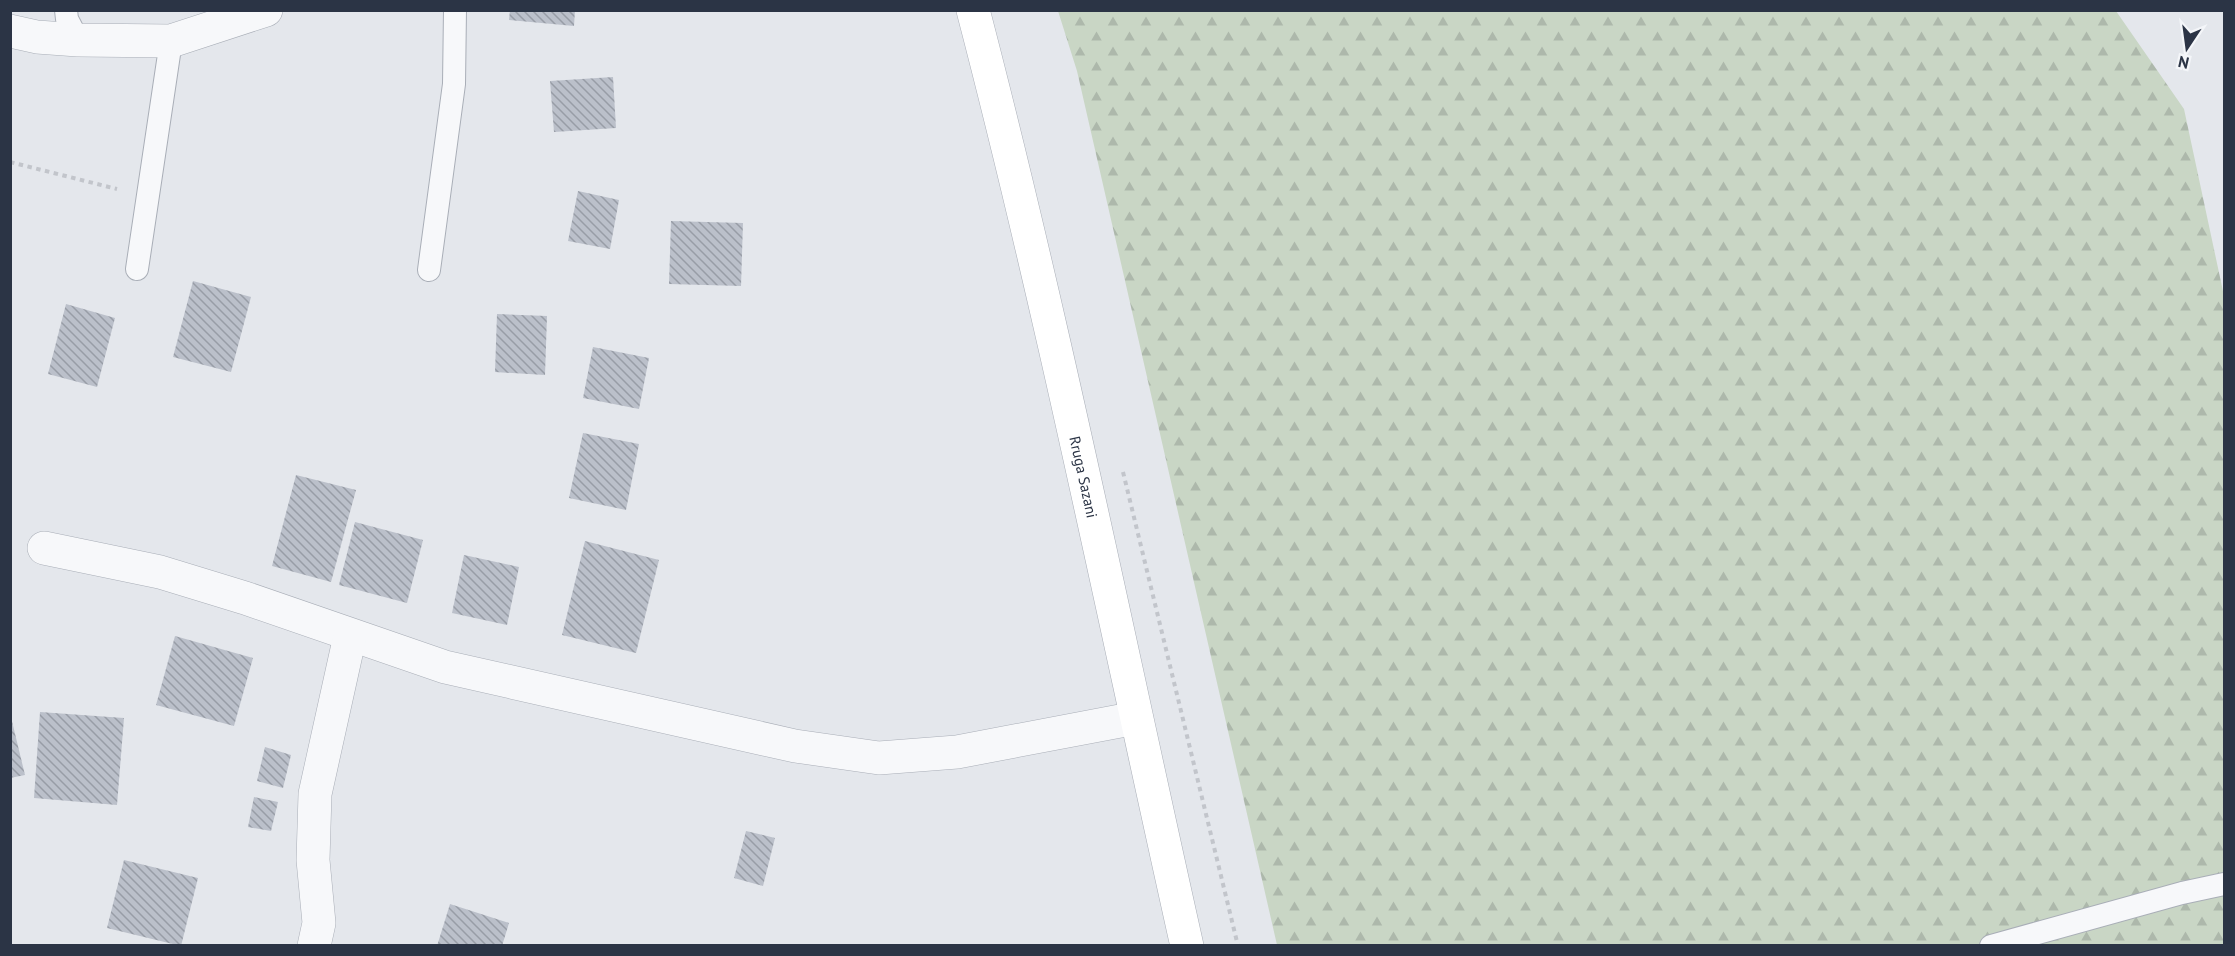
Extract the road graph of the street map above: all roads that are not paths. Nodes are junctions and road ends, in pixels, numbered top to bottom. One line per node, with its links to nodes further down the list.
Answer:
1 (66, 10): 6 (lane)
2 (266, 10): 7 (street)
3 (455, 10): 9 (lane)
4 (973, 10): 12 (main road, Rruga Sazani)
5 (10, 31): 6 (street)
6 (78, 40): 7 (street)
7 (171, 41): 8 (lane)
8 (137, 269)
9 (429, 270)
10 (44, 548): 11 (street)
11 (350, 636): 12 (street); 14 (street)
12 (1136, 718): 15 (main road, Rruga Sazani)
13 (2224, 884): 16 (lane)
14 (314, 945)
15 (1187, 945)
16 (1991, 945)

